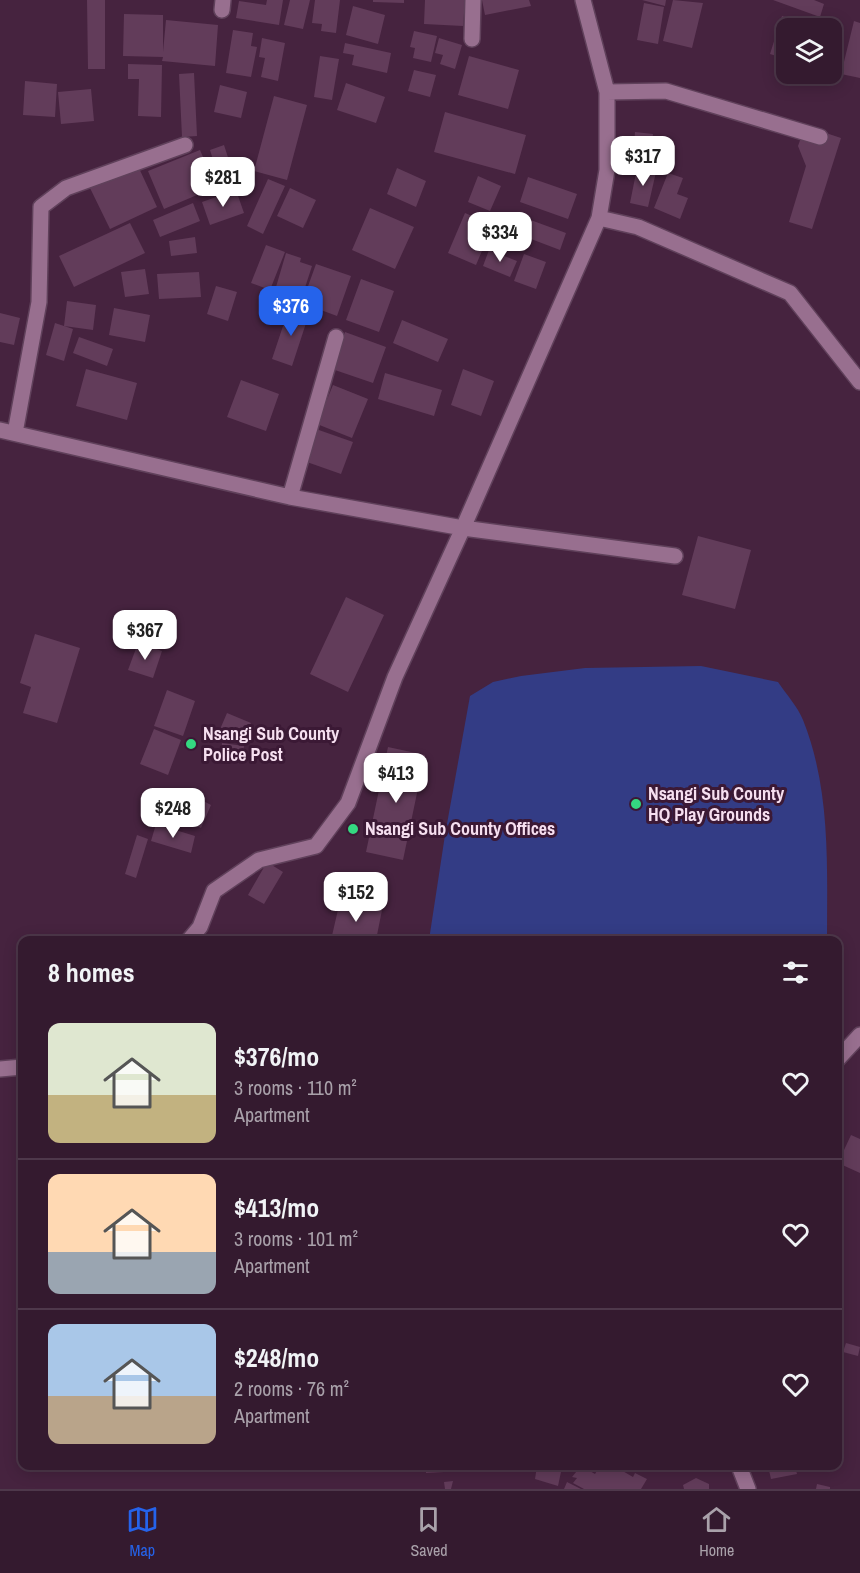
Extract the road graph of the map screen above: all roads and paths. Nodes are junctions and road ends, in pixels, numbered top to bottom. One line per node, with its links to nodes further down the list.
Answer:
1 (473, 0): 3 (street)
2 (583, 0): 4 (street)
3 (472, 39)
4 (607, 92): 5 (street); 7 (street)
5 (820, 137)
6 (185, 145): 10 (street)
7 (598, 218): 9 (street); 12 (street)
8 (336, 336): 11 (street)
9 (860, 382)
10 (8, 432): 11 (street)
11 (290, 497): 12 (street)
12 (463, 528): 13 (street); 14 (street)
13 (675, 556)
14 (192, 936)
15 (860, 1035): 16 (street)
16 (842, 1055)
17 (18, 1067): 18 (street)
18 (0, 1069)
19 (741, 1470): 20 (street)
20 (748, 1489)

